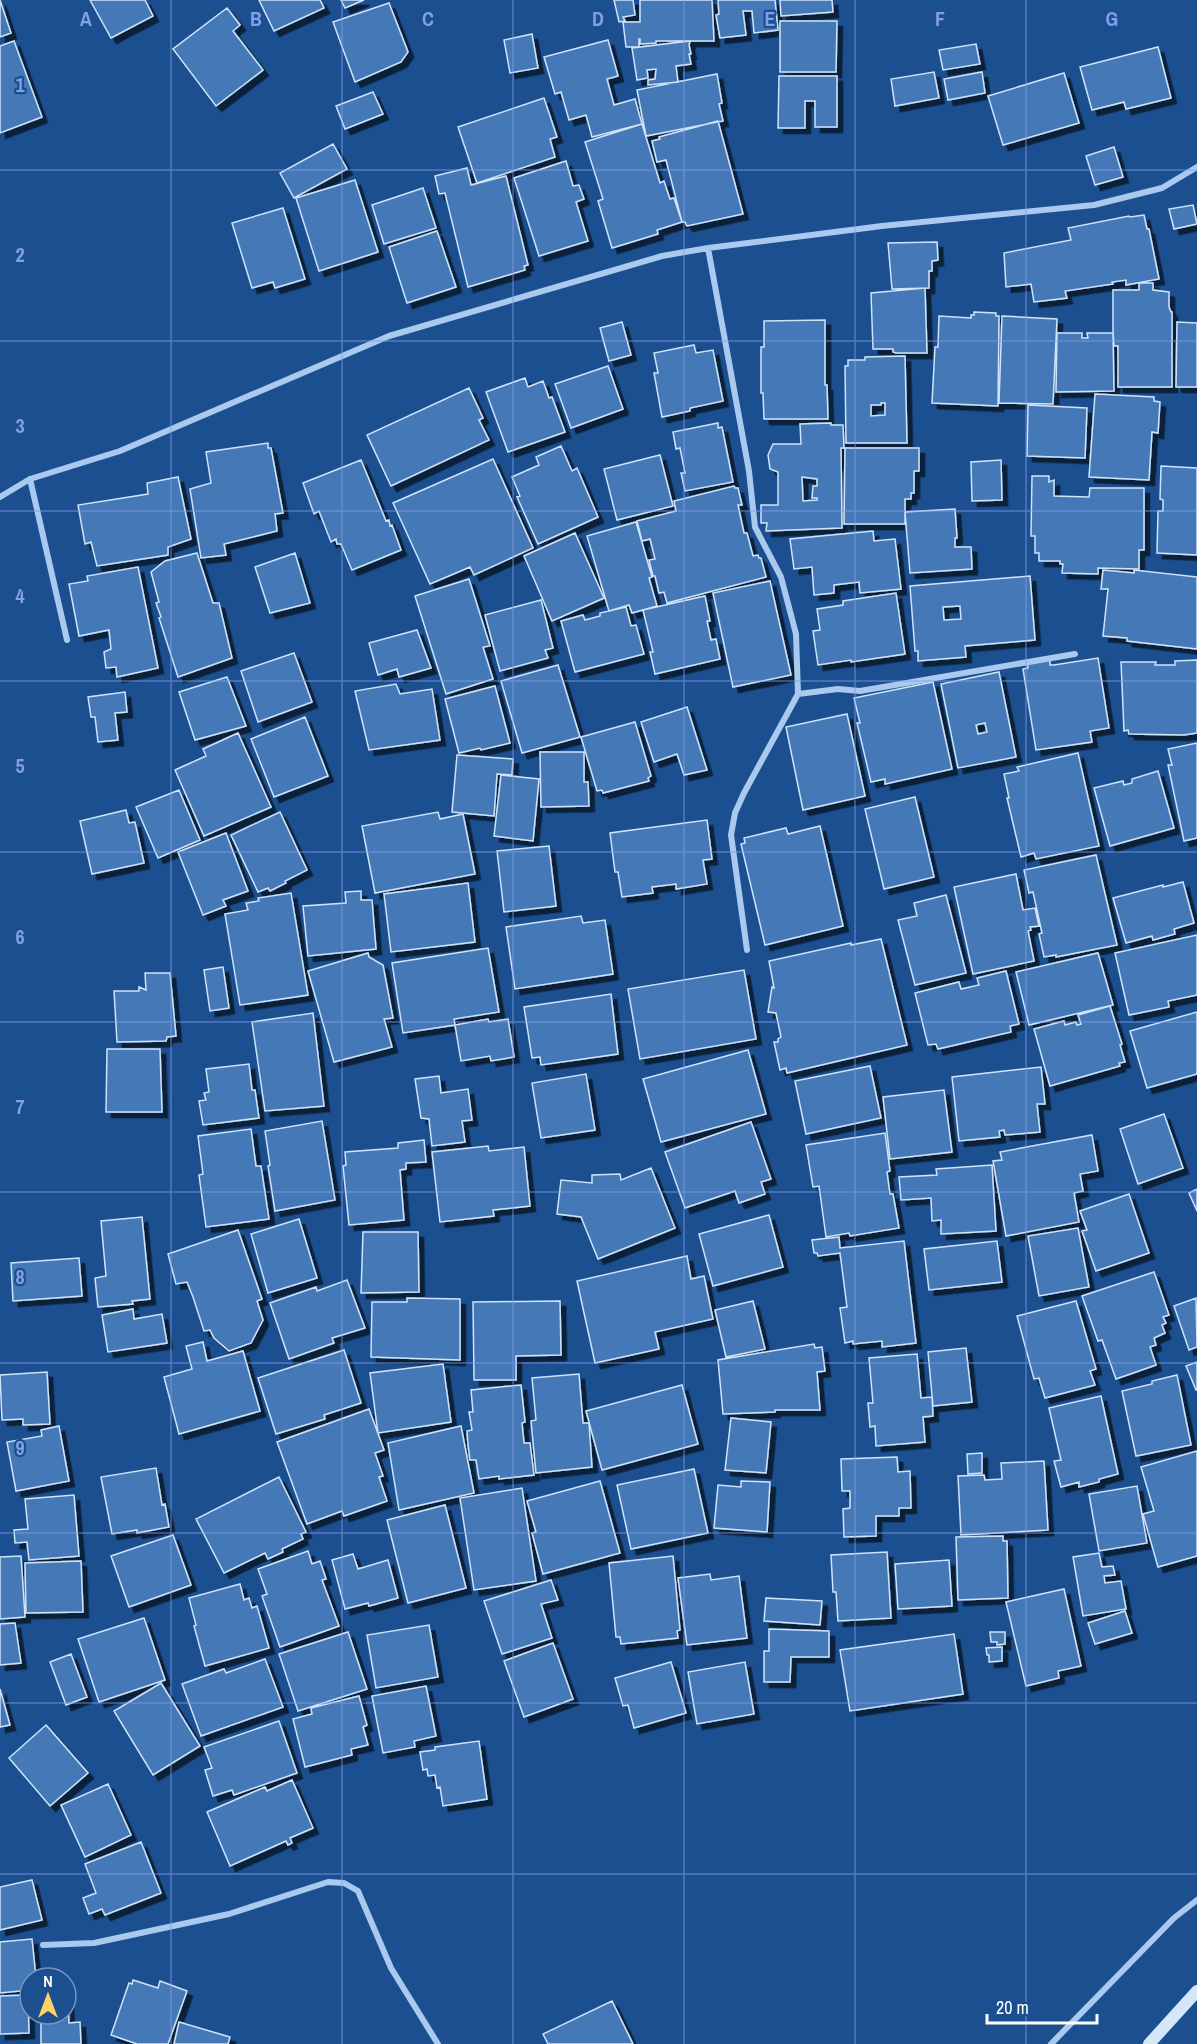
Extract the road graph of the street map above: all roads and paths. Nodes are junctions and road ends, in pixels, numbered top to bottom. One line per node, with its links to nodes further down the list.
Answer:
1 (1197, 167): 2 (street)
2 (708, 248): 3 (street); 7 (street)
3 (30, 479): 4 (street); 5 (street)
4 (0, 497)
5 (67, 640)
6 (1075, 654): 7 (street)
7 (798, 694): 8 (street)
8 (747, 950)
9 (1197, 1900): 13 (street)
10 (43, 1945): 12 (street)
11 (1197, 1991): 14 (main road)
12 (438, 2044)
13 (1051, 2044)
14 (1149, 2044)

